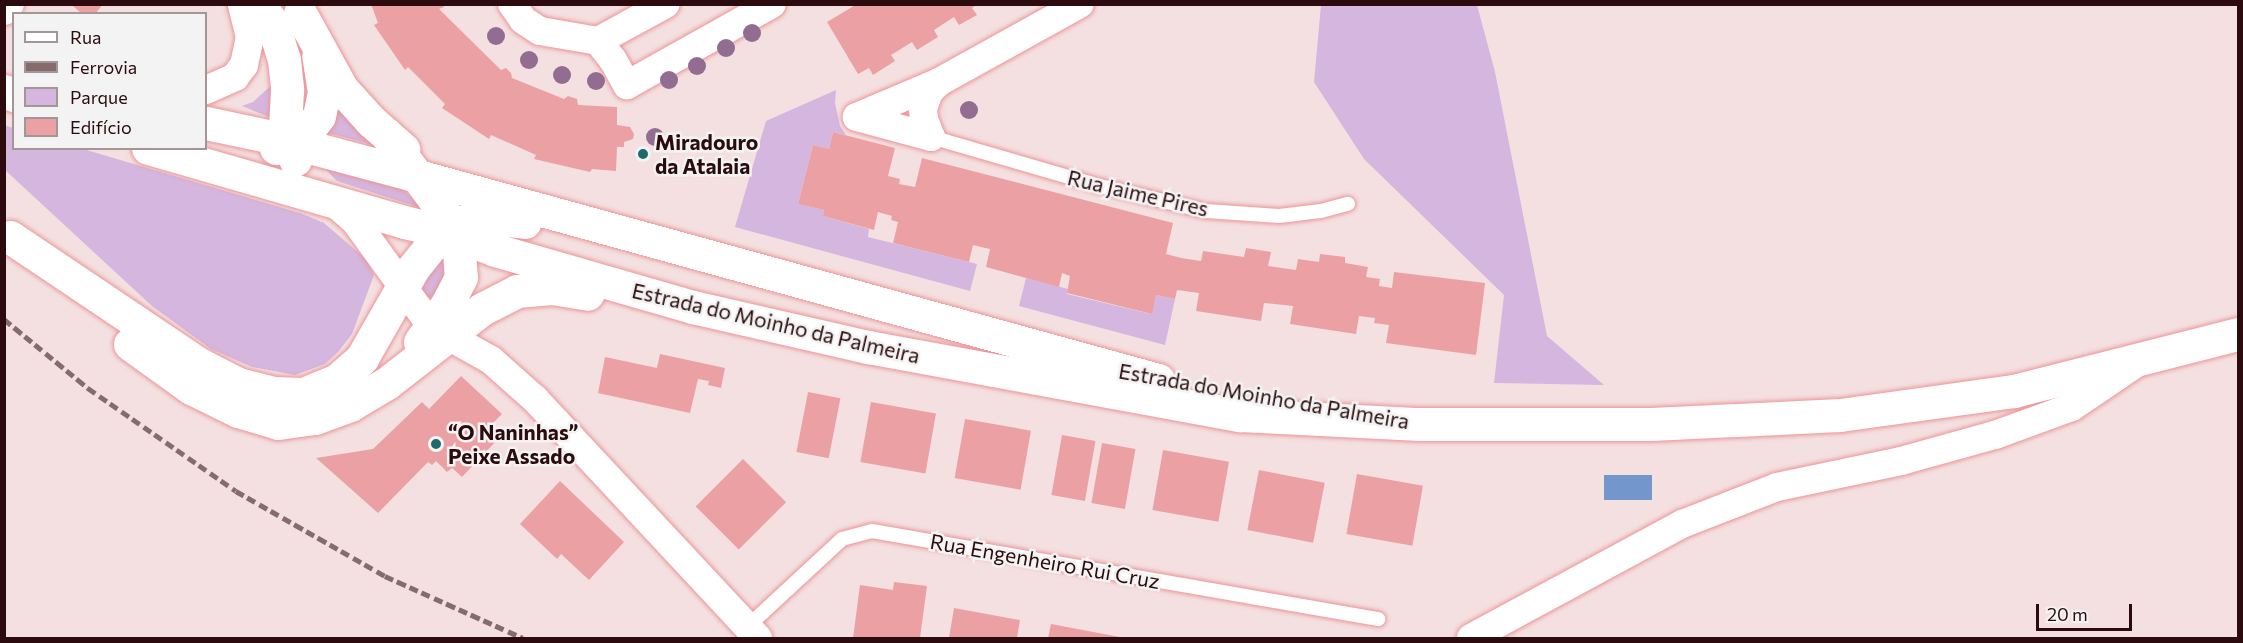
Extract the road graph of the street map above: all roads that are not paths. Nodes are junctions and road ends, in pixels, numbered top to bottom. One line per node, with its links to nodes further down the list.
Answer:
1 (10, 4): 9 (street)
2 (242, 4): 12 (street)
3 (259, 4): 16 (main road)
4 (512, 4): 10 (street)
5 (666, 4): 10 (street)
6 (772, 4): 10 (street)
7 (1080, 4): 11 (street)
8 (297, 9): 14 (main road); 16 (main road)
9 (4, 11)
10 (598, 41)
11 (939, 82): 15 (street); 15 (street)
12 (207, 90)
13 (207, 123): 16 (main road, Estrada do Moinho da Palmeira)
14 (386, 134): 19 (main road); 21 (main road)
15 (931, 137): 22 (lane, Rua Jaime Pires)
16 (290, 142): 18 (main road); 19 (main road, Estrada do Moinho da Palmeira); 20 (main road)
17 (155, 150): 20 (main road, Estrada do Moinho da Palmeira)
18 (202, 150)
19 (418, 176): 21 (main road, Estrada do Moinho da Palmeira); 24 (main road)
20 (332, 201): 24 (main road, Estrada do Moinho da Palmeira); 25 (street)
21 (506, 201): 26 (main road, Estrada do Moinho da Palmeira)
22 (1348, 204)
23 (8, 233): 25 (main road); 27 (main road)
24 (451, 233): 25 (main road); 26 (main road); 27 (main road); 28 (main road, Estrada do Moinho da Palmeira)
25 (402, 288): 27 (street)
26 (895, 309): 31 (main road, Estrada do Moinho da Palmeira)
27 (448, 327): 28 (main road); 33 (street)
28 (804, 332): 31 (main road, Estrada do Moinho da Palmeira)
29 (2238, 334): 30 (main road, Estrada do Moinho da Palmeira)
30 (2142, 360): 31 (main road, Estrada do Moinho da Palmeira); 34 (street)
31 (1420, 424)
32 (1378, 619): 33 (lane, Rua Engenheiro Rui Cruz)
33 (752, 633)
34 (1471, 639)

